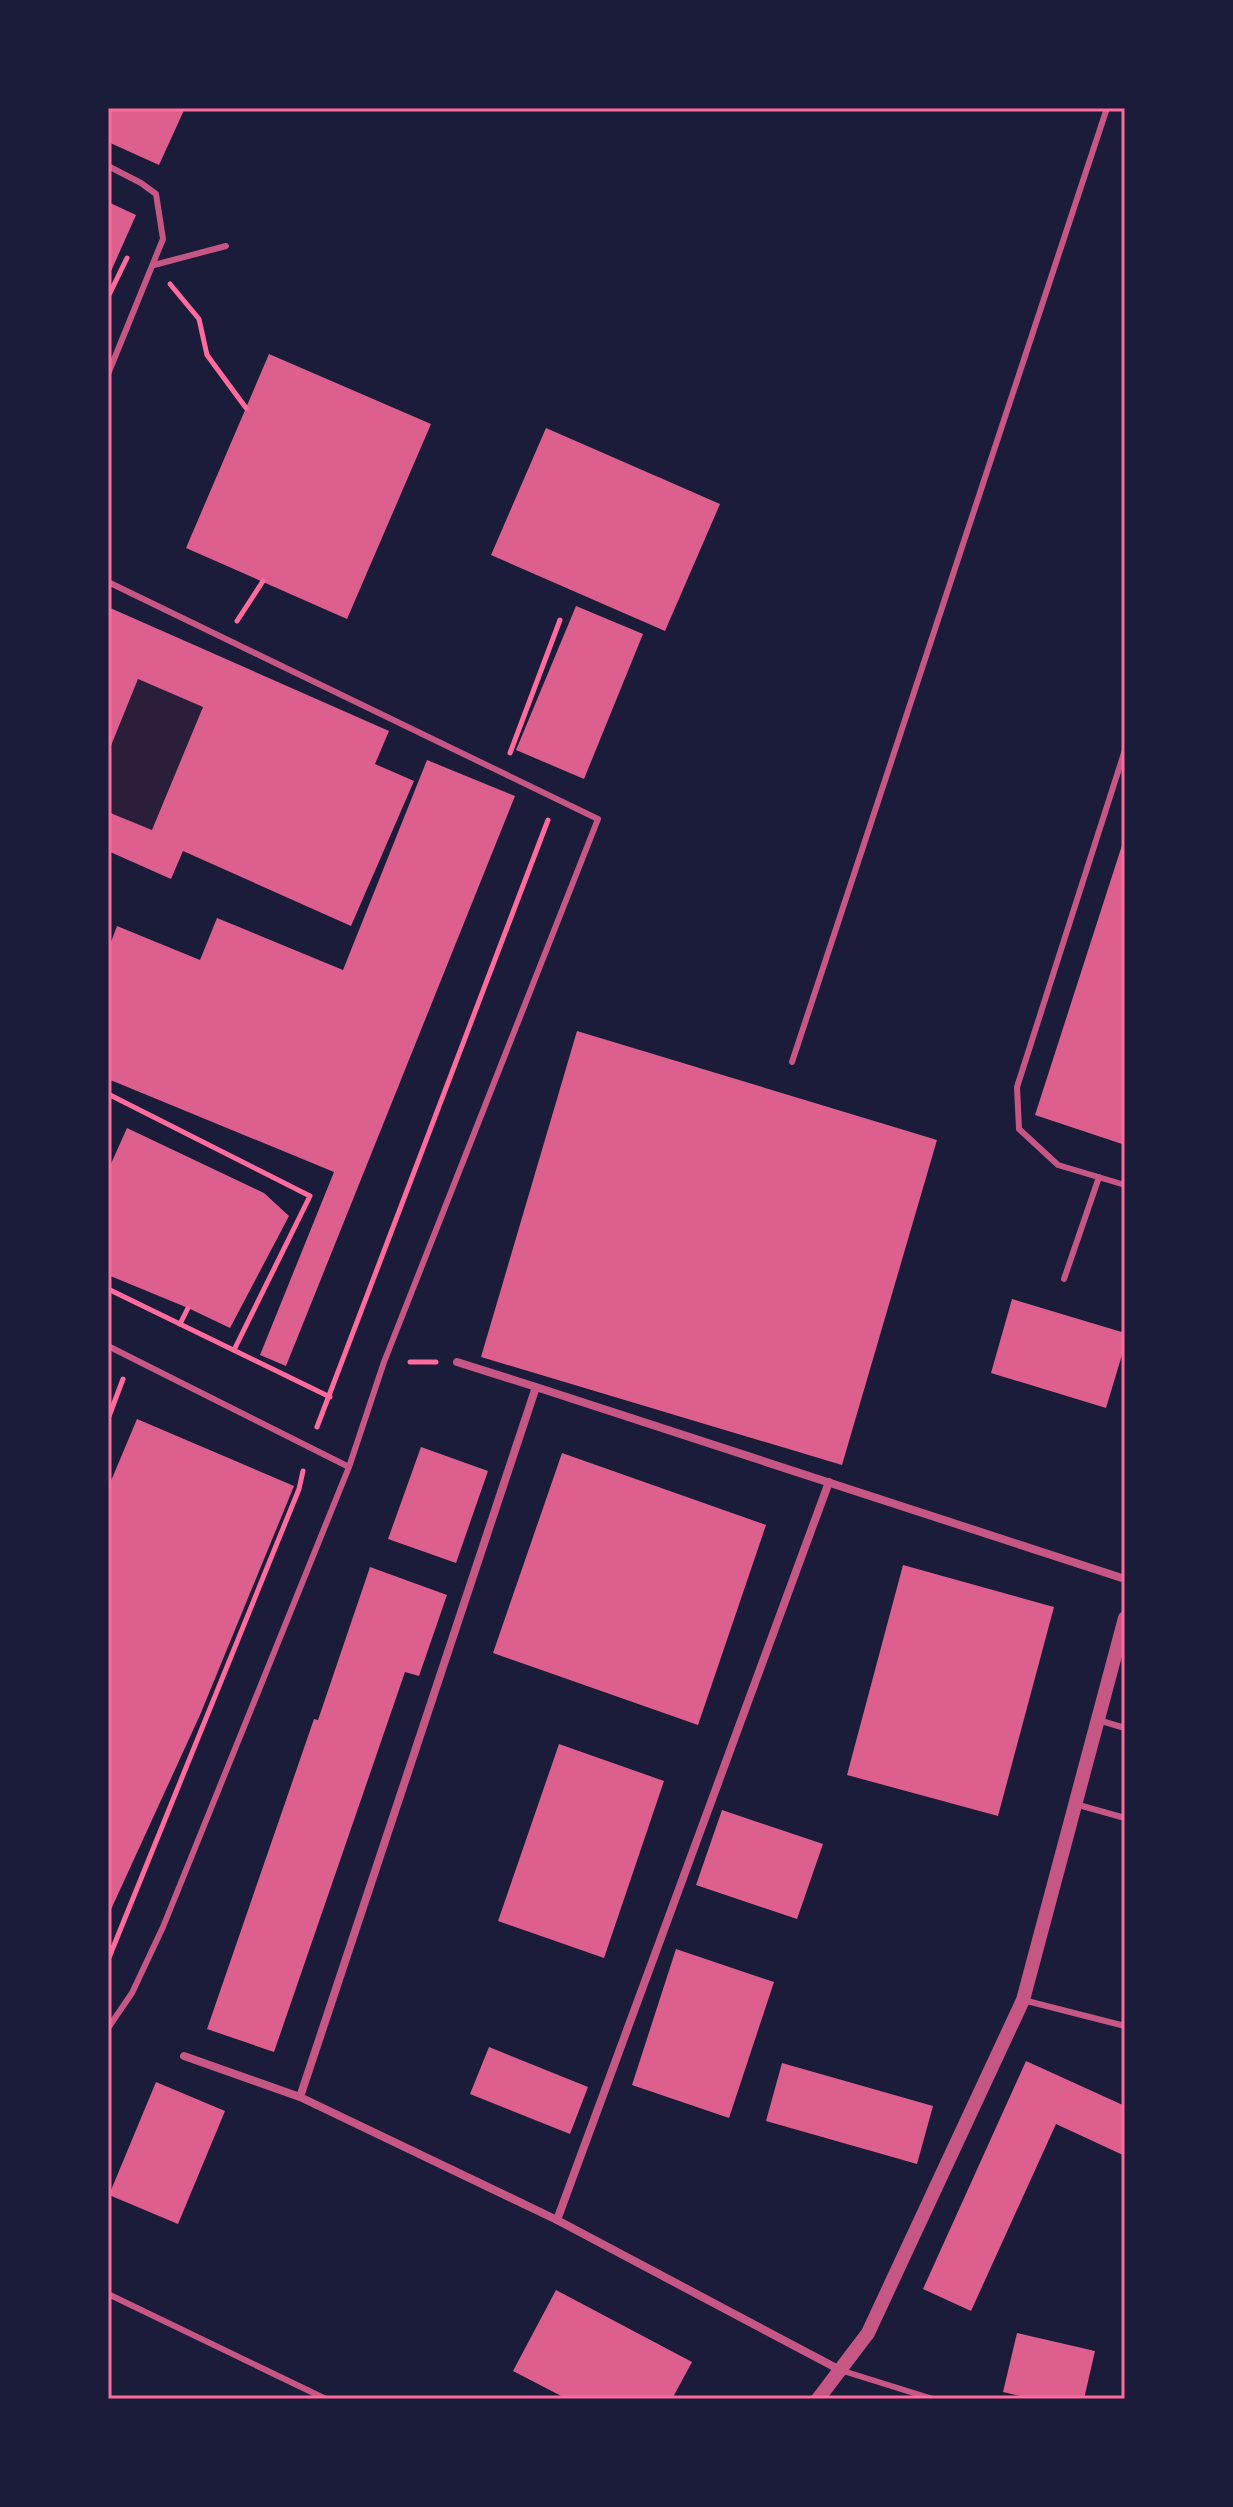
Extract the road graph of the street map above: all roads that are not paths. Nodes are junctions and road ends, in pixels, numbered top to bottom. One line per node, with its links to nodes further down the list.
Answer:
1 (1107, 108): 8 (lane)
2 (108, 166): 4 (lane)
3 (226, 246): 4 (lane)
4 (154, 265): 5 (lane)
5 (108, 374)
6 (108, 582): 15 (lane)
7 (1125, 750): 9 (lane)
8 (792, 1062)
9 (1099, 1177): 10 (lane); 11 (lane)
10 (1125, 1185)
11 (1064, 1279)
12 (108, 1346): 15 (lane)
13 (457, 1362): 14 (street)
14 (536, 1387): 16 (street); 27 (street)
15 (349, 1467): 25 (lane)
16 (829, 1482): 17 (street); 28 (street)
17 (1125, 1579)
18 (1125, 1618): 19 (street)
19 (1098, 1720): 20 (lane); 21 (street)
20 (1125, 1728)
21 (1075, 1804): 22 (lane); 23 (street)
22 (1125, 1818)
23 (1023, 2000): 24 (lane); 30 (street)
24 (1125, 2026)
25 (108, 2028)
26 (184, 2056): 27 (street)
27 (300, 2097): 28 (street)
28 (557, 2220): 30 (street)
29 (108, 2294): 31 (lane)
30 (840, 2370): 32 (street); 33 (lane)
31 (326, 2399)
32 (818, 2399)
33 (933, 2399)

